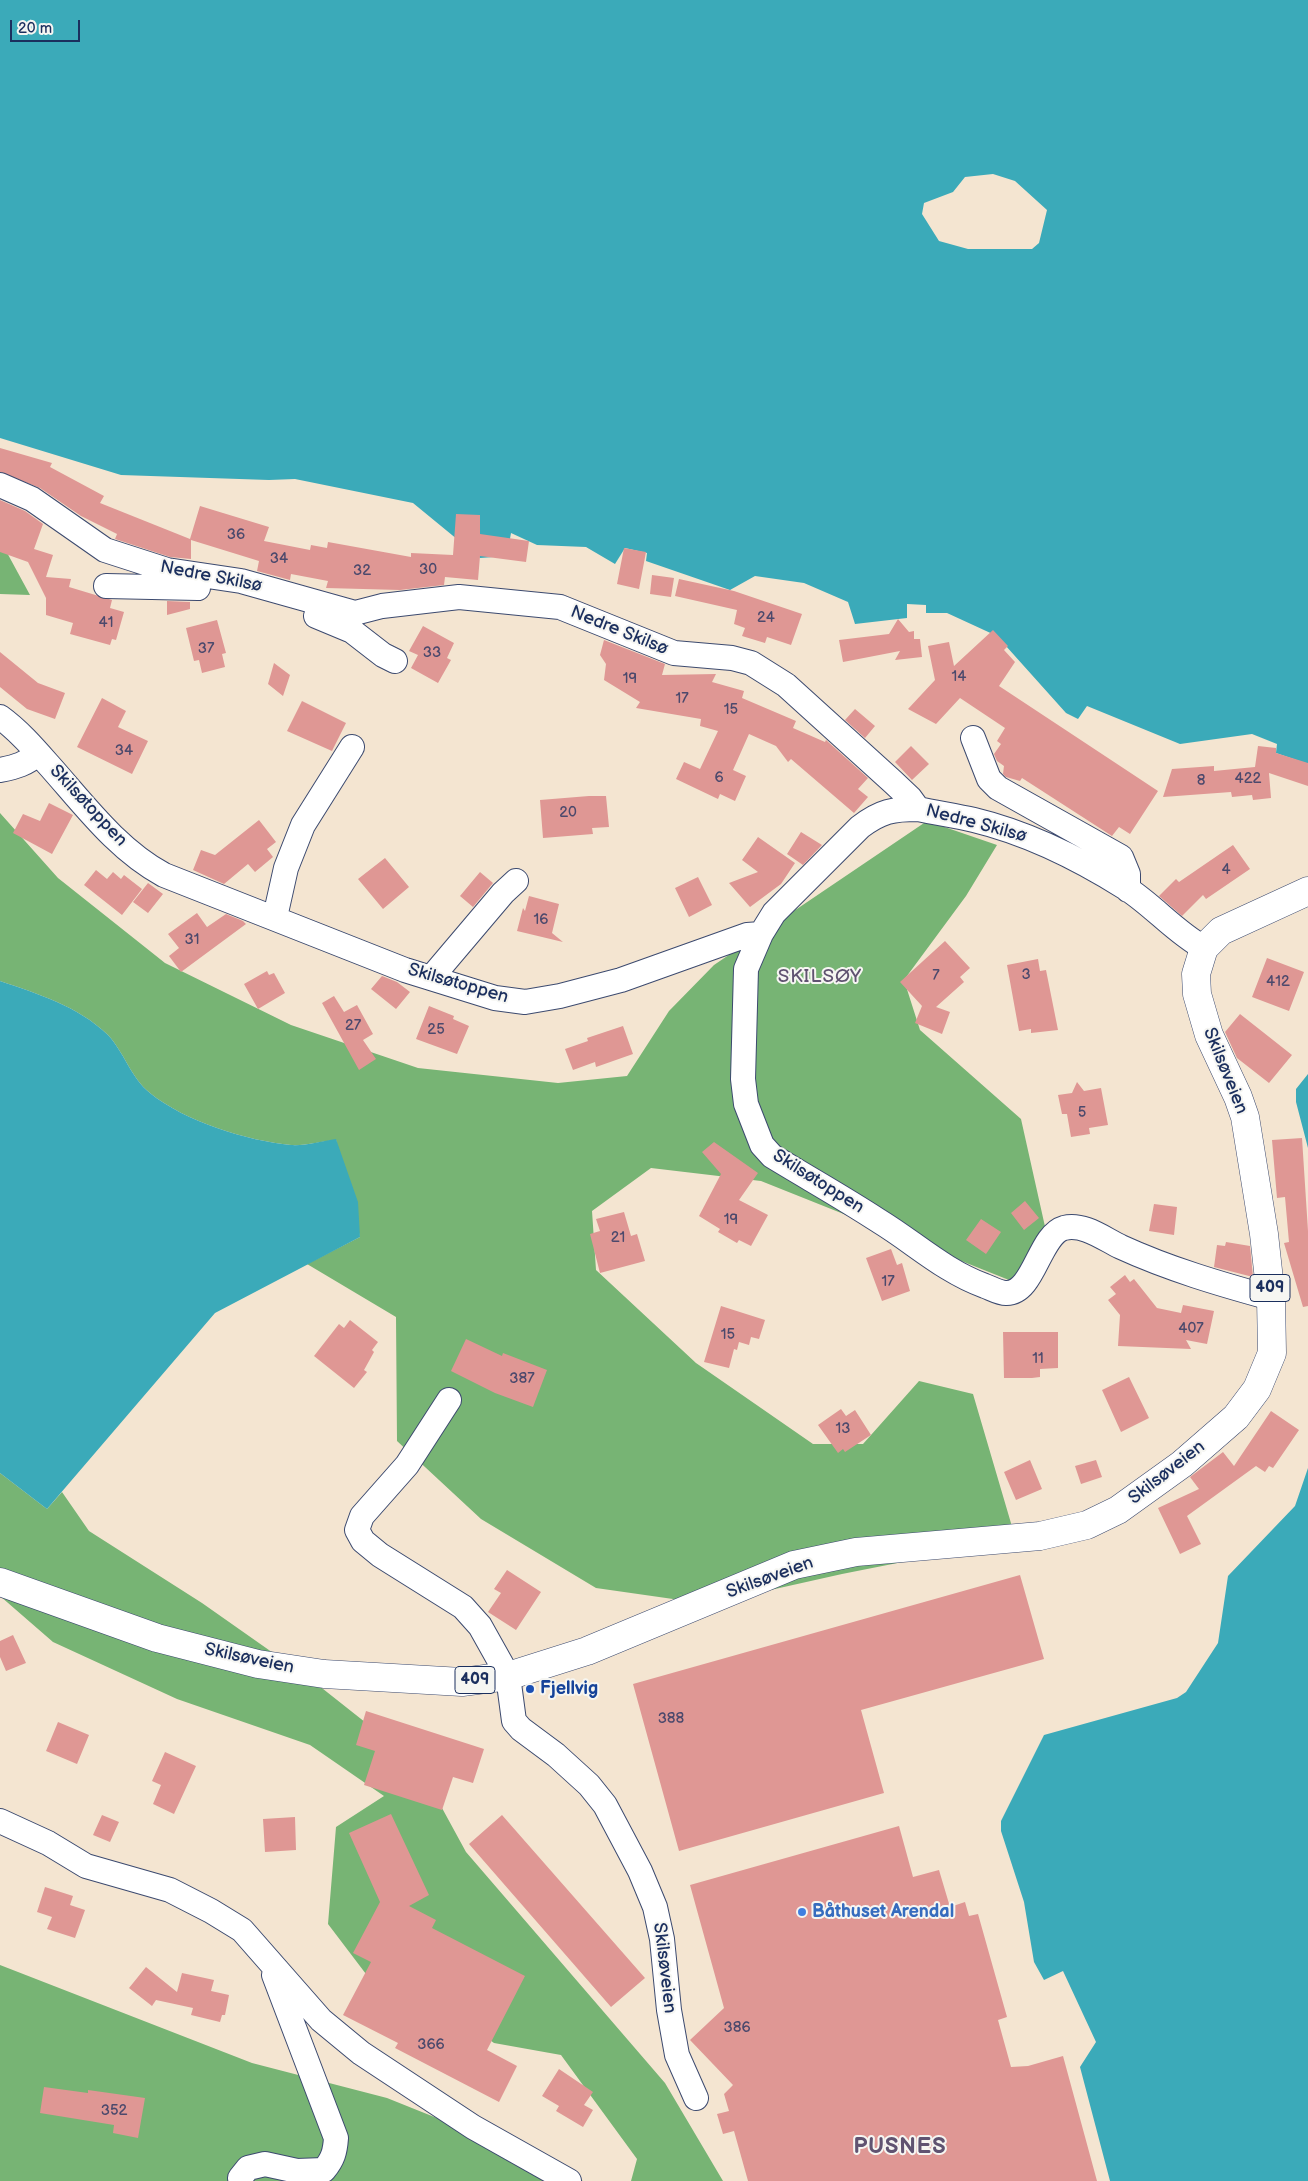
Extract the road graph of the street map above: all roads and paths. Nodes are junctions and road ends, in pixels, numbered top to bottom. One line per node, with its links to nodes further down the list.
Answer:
1 (0, 485): 3 (street, Nedre Skilsø)
2 (106, 586): 3 (street)
3 (292, 600): 4 (street); 10 (street, Nedre Skilsø)
4 (395, 661)
5 (0, 717): 8 (street, Skilsøtoppen)
6 (973, 738): 12 (street)
7 (352, 747): 14 (street)
8 (38, 753): 9 (street, Skilsøtoppen); 14 (street, Skilsøtoppen)
9 (0, 770)
10 (918, 809): 12 (street, Nedre Skilsø); 15 (street, Skilsøtoppen)
11 (516, 881): 17 (street)
12 (1128, 890): 16 (street, Nedre Skilsø)
13 (1308, 891): 16 (main road, Skilsøveien / 409)
14 (275, 917): 17 (street, Skilsøtoppen)
15 (761, 934): 17 (street, Skilsøtoppen); 18 (street, Skilsøtoppen)
16 (1204, 948): 18 (main road, Skilsøveien / 409)
17 (431, 978)
18 (1271, 1298): 21 (main road, Skilsøveien / 409)
19 (449, 1400): 21 (street, Skilsøveien)
20 (0, 1582): 21 (main road, Skilsøveien / 409)
21 (508, 1676): 24 (street, Skilsøveien)
22 (0, 1821): 23 (street)
23 (267, 1957): 25 (street); 26 (street)
24 (696, 2098)
25 (240, 2178)
26 (568, 2181)

